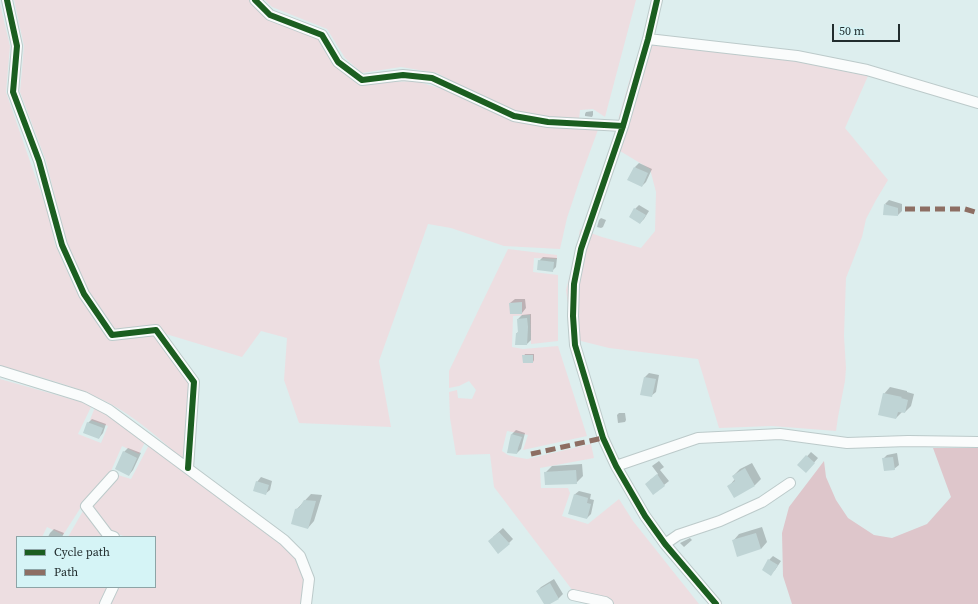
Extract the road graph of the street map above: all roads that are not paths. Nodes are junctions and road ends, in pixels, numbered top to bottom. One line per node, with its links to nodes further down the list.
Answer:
1 (7, 0): 10 (street)
2 (255, 0): 6 (street)
3 (657, 0): 4 (street)
4 (648, 39): 5 (street); 6 (street)
5 (978, 102)
6 (623, 126): 9 (street)
7 (0, 371): 10 (street)
8 (978, 442): 9 (street)
9 (616, 466): 14 (street)
10 (188, 468): 18 (street)
11 (113, 476): 13 (street)
12 (790, 483): 14 (street)
13 (111, 536)
14 (665, 544): 20 (street)
15 (113, 588): 17 (street)
16 (573, 595): 19 (street)
17 (105, 604)
18 (306, 604)
19 (608, 604)
20 (716, 604)

